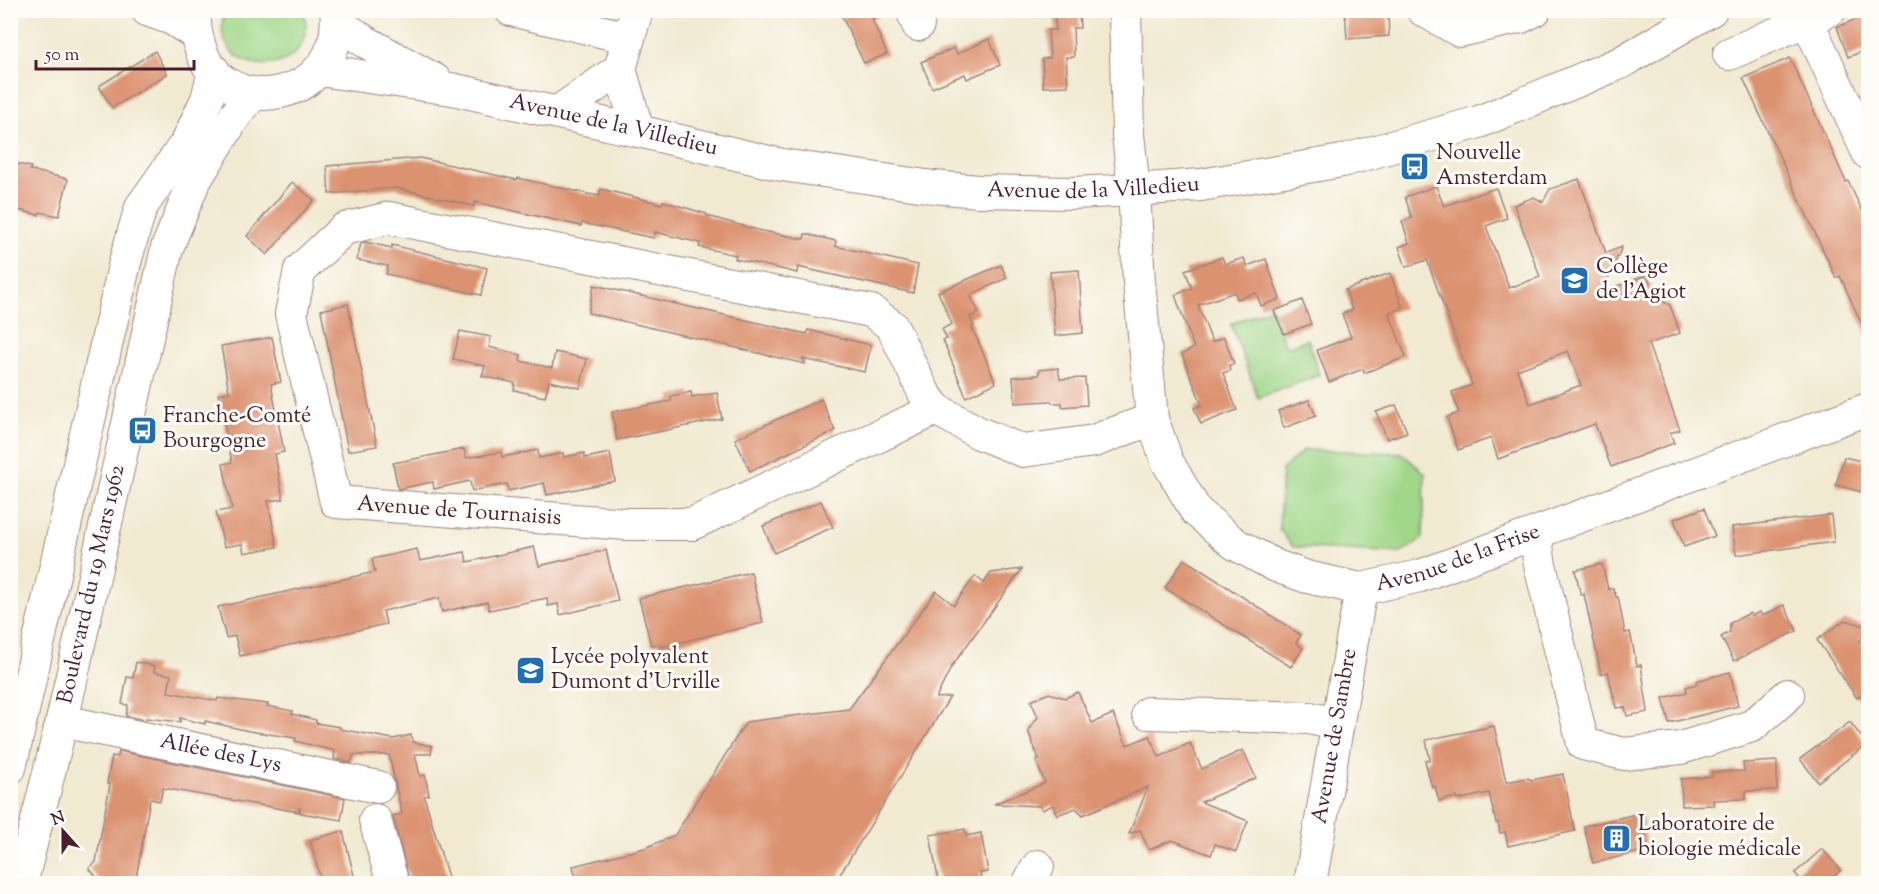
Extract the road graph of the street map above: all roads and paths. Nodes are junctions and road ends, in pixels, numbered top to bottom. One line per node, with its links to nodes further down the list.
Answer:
1 (147, 10): 9 (street)
2 (511, 10): 10 (street)
3 (1125, 10): 20 (street, Avenue de la Frise)
4 (1423, 10): 5 (street)
5 (1535, 10)
6 (1711, 10): 20 (street, Avenue de la Villedieu)
7 (1818, 15): 11 (street); 19 (street)
8 (337, 17): 13 (street); 15 (street, Avenue de la Villedieu)
9 (196, 22): 14 (street)
10 (633, 24): 12 (street)
11 (1729, 54)
12 (620, 69): 17 (street); 18 (street)
13 (319, 70): 15 (street, Avenue de la Villedieu); 16 (street)
14 (213, 71): 16 (street); 30 (street, Boulevard du 19 Mars 1962)
15 (452, 89): 17 (street, Avenue de la Villedieu)
16 (254, 93): 28 (street, Boulevard du 19 Mars 1962)
17 (558, 112): 18 (street, Avenue de la Villedieu)
18 (638, 131): 20 (street, Avenue de la Villedieu)
19 (1869, 153)
20 (1134, 190): 23 (street, Avenue de la Frise)
21 (936, 409): 21 (street, Avenue de Tournaisis); 23 (street, Avenue de Tournaisis)
22 (1869, 409): 24 (street, Avenue de la Frise)
23 (1152, 419): 25 (street, Avenue de la Frise)
24 (1535, 535): 25 (street, Avenue de la Frise); 26 (street)
25 (1361, 590): 29 (street, Avenue de Sambre)
26 (1788, 695)
27 (1148, 713): 29 (street)
28 (62, 721): 31 (street, Allée des Lys); 33 (street, Boulevard du 19 Mars 1962)
29 (1338, 724): 35 (street, Avenue de Sambre)
30 (10, 768)
31 (378, 786)
32 (375, 820): 34 (street)
33 (21, 884)
34 (393, 884)
35 (1310, 884)

